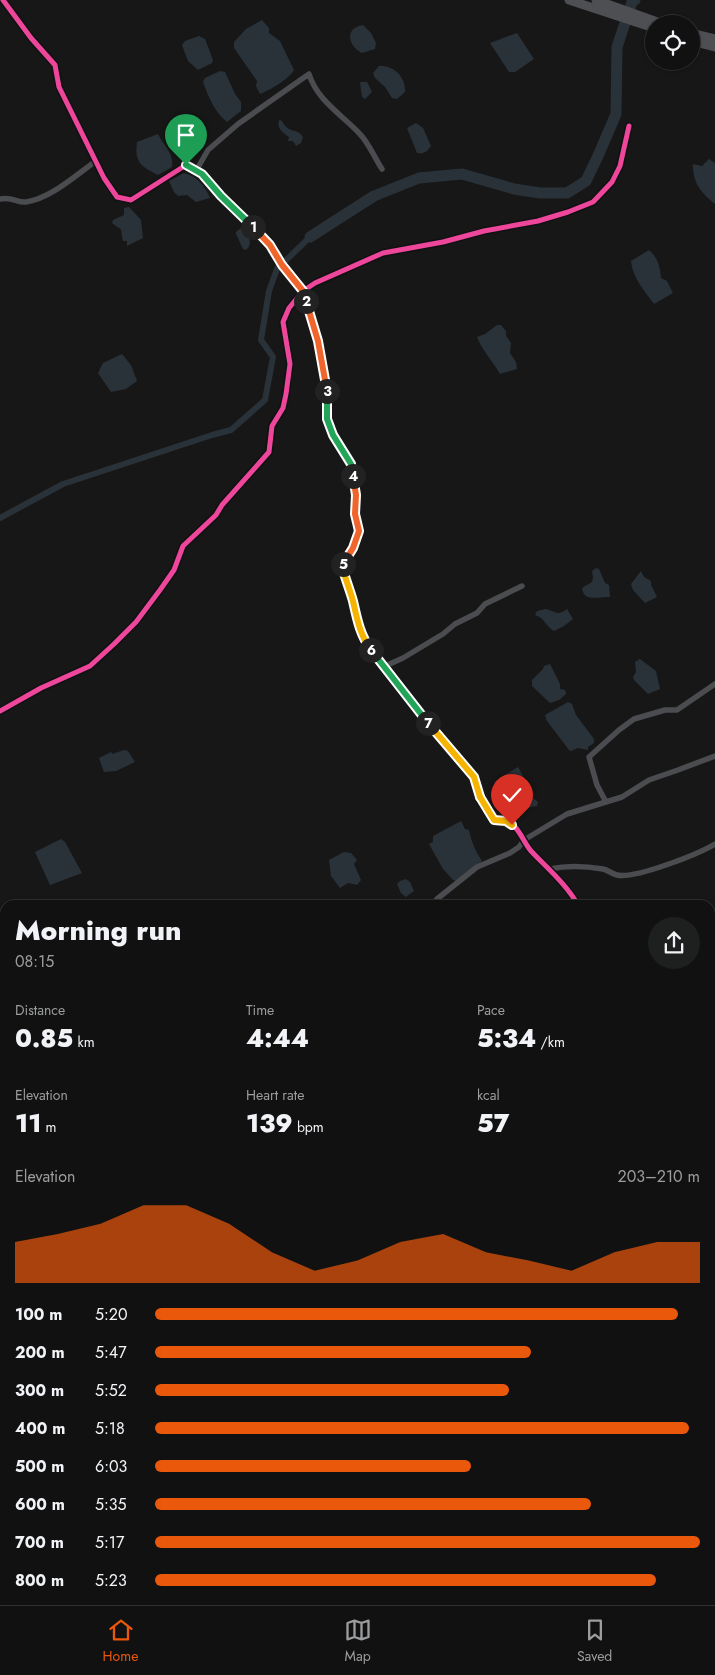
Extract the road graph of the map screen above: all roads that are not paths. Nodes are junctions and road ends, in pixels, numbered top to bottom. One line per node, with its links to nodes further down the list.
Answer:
1 (3, 0): 11 (street)
2 (569, 0): 4 (main road)
3 (596, 0): 4 (main road)
4 (615, 11): 5 (main road)
5 (645, 21)
6 (700, 35): 7 (main road)
7 (715, 39)
8 (700, 43): 9 (main road)
9 (715, 47)
10 (629, 126): 15 (street)
11 (96, 161): 13 (street); 14 (street)
12 (382, 169): 13 (street)
13 (196, 171): 15 (street)
14 (0, 199)
15 (303, 291): 17 (street); 19 (street)
16 (522, 586): 17 (street)
17 (383, 667): 22 (street)
18 (715, 684): 21 (street)
19 (0, 711)
20 (715, 756): 21 (street)
21 (606, 802): 22 (street)
22 (524, 840): 24 (street); 25 (street)
23 (715, 844): 24 (street)
24 (550, 869): 26 (street)
25 (436, 900)
26 (574, 900)

